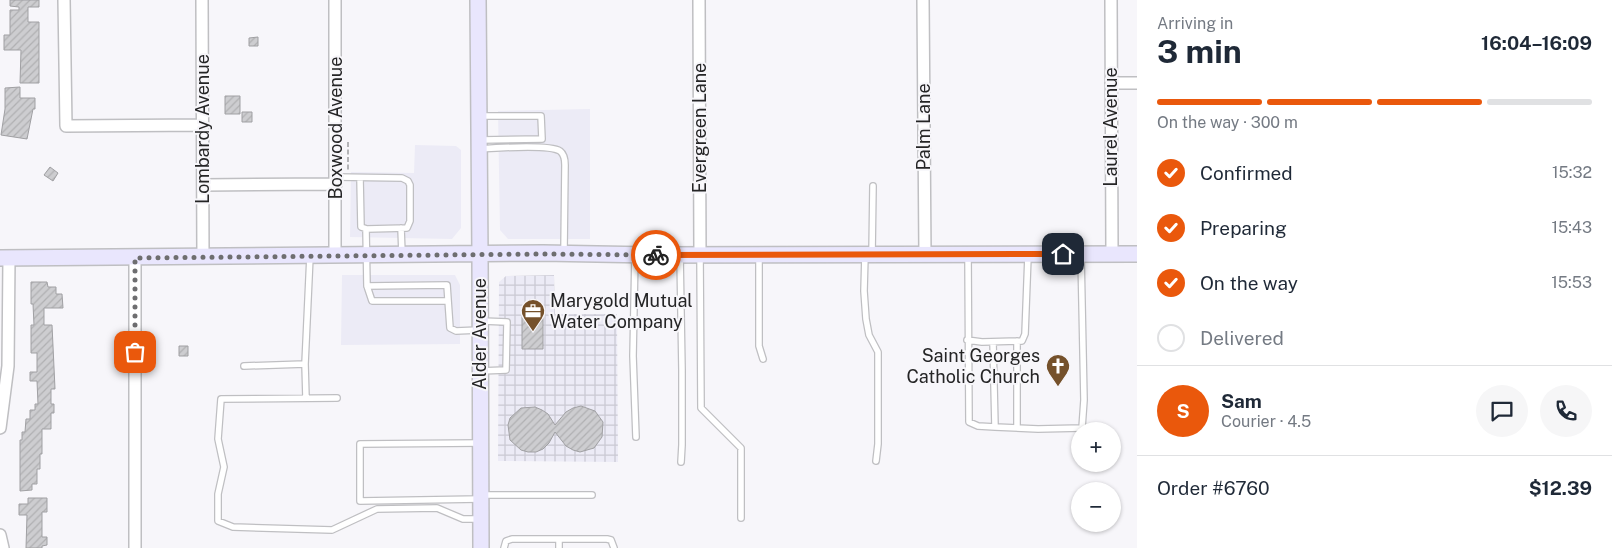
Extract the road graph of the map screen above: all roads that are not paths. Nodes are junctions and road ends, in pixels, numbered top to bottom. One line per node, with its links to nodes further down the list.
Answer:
1 (64, 0): 11 (street)
2 (202, 0): 11 (street, Lombardy Avenue)
3 (335, 0): 14 (street, Boxwood Avenue)
4 (478, 0): 10 (main road, Alder Avenue)
5 (699, 0): 29 (street, Evergreen Lane)
6 (923, 0): 32 (street, Palm Lane)
7 (1111, 0): 8 (street, Laurel Avenue)
8 (1111, 83): 9 (street); 24 (street, Laurel Avenue)
9 (1137, 83)
10 (479, 116): 12 (main road, Alder Avenue); 12 (lane)
11 (203, 125): 15 (street, Lombardy Avenue)
12 (479, 144): 19 (main road, Alder Avenue); 20 (lane)
13 (360, 178): 14 (lane); 17 (lane); 18 (lane)
14 (336, 181): 15 (street); 34 (street, Boxwood Avenue)
15 (204, 185): 36 (street, Lombardy Avenue)
16 (873, 186): 31 (lane)
17 (402, 228): 18 (lane); 26 (lane)
18 (366, 229): 35 (lane)
19 (480, 254): 20 (main road); 26 (main road); 41 (main road, Alder Avenue)
20 (564, 254): 27 (main road)
21 (968, 254): 22 (main road); 32 (main road); 42 (lane)
22 (1028, 254): 23 (main road); 43 (lane)
23 (1081, 254): 24 (main road); 53 (lane)
24 (1112, 254): 25 (main road)
25 (1137, 254)
26 (402, 255): 35 (main road)
27 (635, 255): 28 (main road); 54 (lane)
28 (680, 255): 29 (main road); 57 (lane)
29 (700, 255): 30 (main road); 60 (lane)
30 (759, 255): 31 (main road); 45 (lane)
31 (869, 255): 32 (main road); 56 (lane)
32 (924, 255)
33 (310, 256): 34 (main road); 36 (main road); 46 (lane)
34 (336, 256): 35 (main road)
35 (367, 256): 39 (lane)
36 (203, 257): 38 (main road)
37 (4, 258): 38 (main road); 52 (street)
38 (135, 258): 65 (street)
39 (367, 286): 40 (lane); 40 (lane)
40 (447, 301): 41 (lane)
41 (480, 325): 48 (main road, Alder Avenue); 48 (lane)
42 (967, 340): 44 (lane); 51 (lane)
43 (1017, 341): 44 (lane); 53 (lane)
44 (993, 342): 51 (lane)
45 (763, 359)
46 (305, 364): 47 (lane); 49 (lane)
47 (244, 366)
48 (480, 371): 55 (main road, Alder Avenue)
49 (306, 398): 50 (lane); 61 (lane)
50 (337, 398)
51 (995, 427): 53 (lane)
52 (0, 428)
53 (1016, 428)
54 (636, 438)
55 (480, 443): 59 (main road, Alder Avenue); 59 (lane)
56 (876, 461)
57 (681, 462)
58 (592, 495): 59 (lane)
59 (480, 497): 61 (main road, Alder Avenue)
60 (741, 518)
61 (480, 519): 66 (main road, Alder Avenue)
62 (0, 535): 64 (street)
63 (559, 539): 67 (lane); 68 (lane); 69 (lane)
64 (2, 548)
65 (135, 548)
66 (480, 548)
67 (504, 548)
68 (559, 548)
69 (614, 548)

